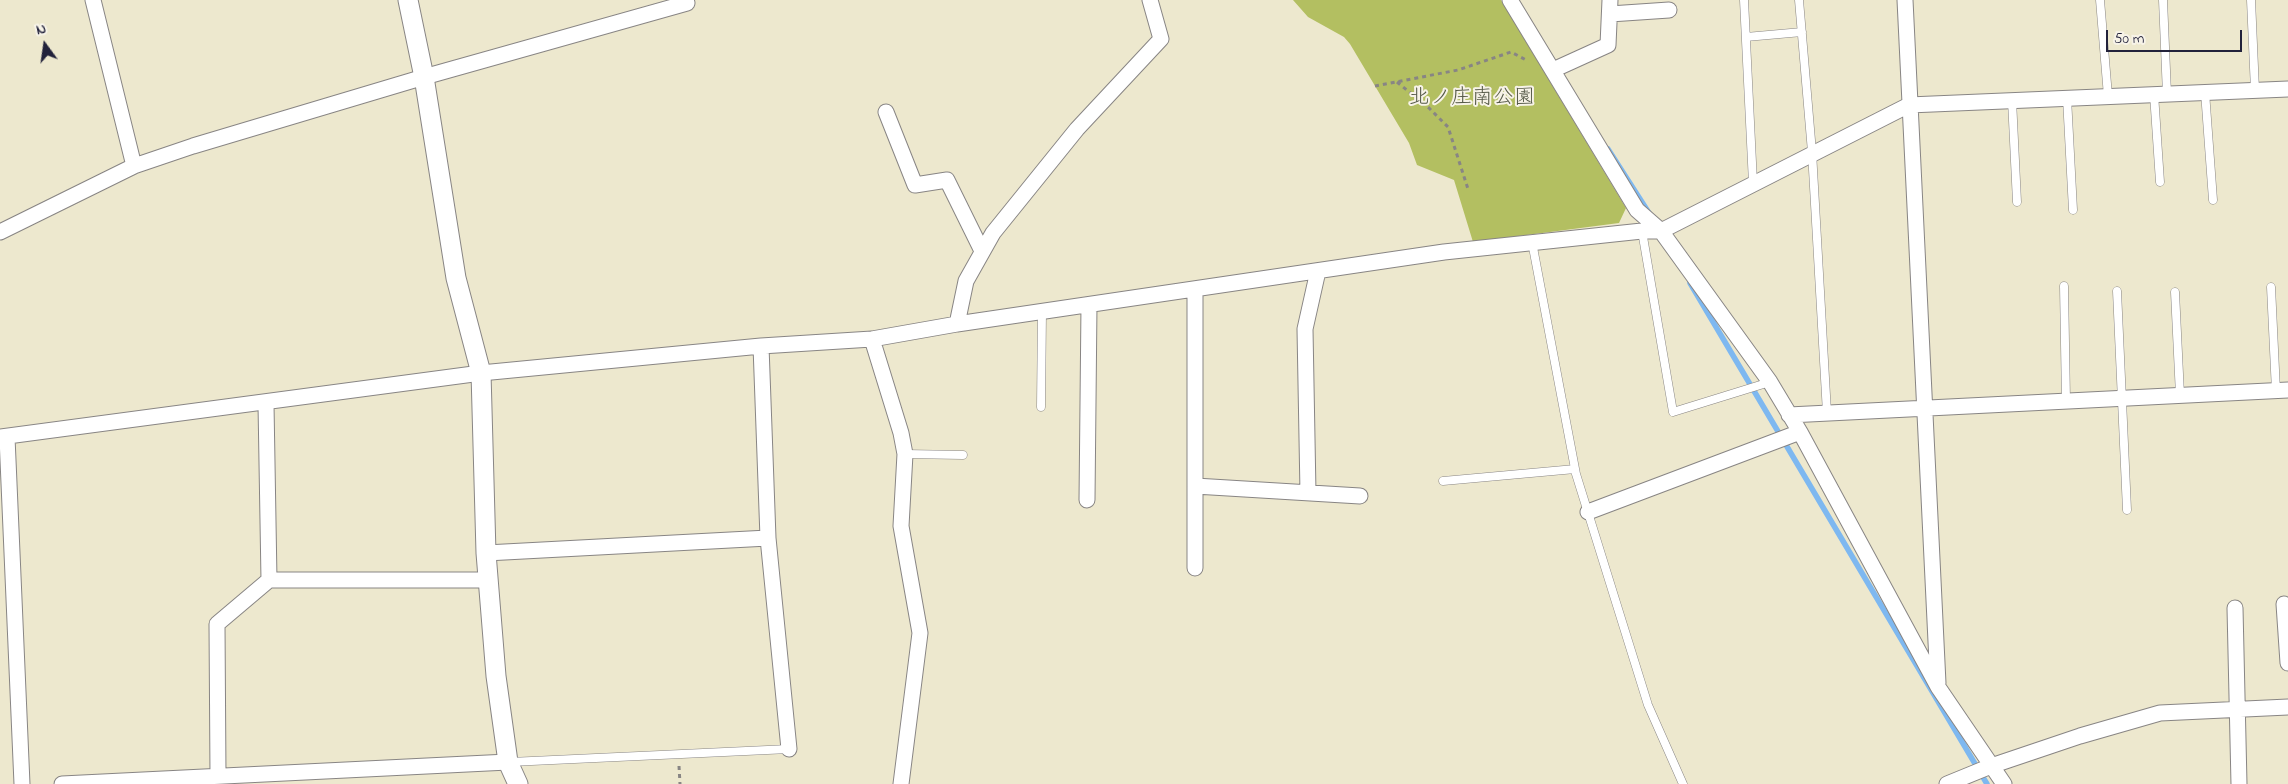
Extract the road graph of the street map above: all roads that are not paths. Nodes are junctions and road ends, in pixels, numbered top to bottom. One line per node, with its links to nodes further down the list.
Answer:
1 (93, 0): 28 (street)
2 (408, 0): 17 (street)
3 (1150, 0): 38 (street)
4 (1510, 0): 16 (street)
5 (1744, 0): 15 (lane)
6 (1799, 0): 14 (lane)
7 (1905, 0): 25 (street)
8 (2100, 0): 22 (lane)
9 (2163, 0): 21 (lane)
10 (2251, 0): 19 (lane)
11 (687, 3): 17 (street)
12 (1610, 7): 13 (street); 16 (street)
13 (1669, 10)
14 (1802, 32): 15 (lane); 27 (lane)
15 (1746, 37): 30 (lane)
16 (1553, 70): 35 (street)
17 (424, 77): 28 (street); 50 (street)
18 (2288, 88): 19 (street)
19 (2255, 90): 20 (street)
20 (2205, 92): 21 (street); 31 (lane)
21 (2161, 94): 22 (street); 29 (lane)
22 (2108, 96): 23 (street)
23 (2067, 98): 24 (street); 33 (lane)
24 (2012, 100): 25 (street); 32 (lane)
25 (1910, 105): 27 (street); 58 (street)
26 (886, 112): 38 (street)
27 (1812, 152): 30 (street); 59 (lane)
28 (134, 166): 36 (street)
29 (2160, 182)
30 (1753, 183): 35 (street)
31 (2213, 200)
32 (2017, 202)
33 (2073, 210)
34 (1642, 230): 35 (street); 37 (street); 51 (lane)
35 (1661, 231): 51 (street)
36 (0, 232)
37 (1532, 242): 39 (street); 65 (lane)
38 (982, 251): 47 (street)
39 (1318, 271): 42 (street); 68 (street)
40 (2064, 286): 55 (lane)
41 (2271, 287): 52 (lane)
42 (1195, 289): 45 (street); 67 (street)
43 (2117, 291): 54 (lane)
44 (2175, 292): 53 (lane)
45 (1088, 304): 46 (street); 70 (street)
46 (1042, 311): 47 (street); 57 (lane)
47 (956, 324): 48 (street)
48 (872, 339): 49 (street); 63 (street)
49 (761, 346): 50 (street); 73 (street)
50 (481, 373): 56 (street); 74 (street)
51 (1770, 382): 60 (street)
52 (2282, 390): 53 (street)
53 (2180, 395): 54 (street)
54 (2120, 400): 55 (street); 71 (lane)
55 (2066, 401): 58 (street)
56 (266, 404): 62 (street); 76 (street)
57 (1040, 407)
58 (1924, 408): 59 (street); 81 (street)
59 (1827, 413): 60 (street)
60 (1789, 415): 61 (street)
61 (1800, 432): 72 (street); 81 (street)
62 (4, 437): 89 (street)
63 (905, 454): 64 (lane); 92 (street)
64 (963, 455)
65 (1575, 469): 66 (lane); 72 (lane)
66 (1442, 481)
67 (1195, 486): 68 (street); 75 (street)
68 (1308, 493): 69 (street)
69 (1360, 496)
70 (1087, 500)
71 (2127, 510)
72 (1588, 512): 93 (lane)
73 (768, 538): 74 (street); 84 (street)
74 (486, 553): 77 (street)
75 (1195, 568)
76 (269, 580): 77 (street); 87 (street)
77 (488, 580): 85 (street)
78 (2284, 604): 80 (street)
79 (2235, 608): 83 (street)
80 (2288, 663)
81 (1938, 687): 86 (street)
82 (2288, 707): 83 (street)
83 (2238, 708): 86 (street); 96 (street)
84 (789, 749): 85 (lane)
85 (508, 762): 87 (street); 91 (street)
86 (1991, 766): 94 (street); 95 (street)
87 (218, 776): 88 (street)
88 (182, 781): 90 (street)
89 (22, 784)
90 (62, 784)
91 (518, 784)
92 (901, 784)
93 (1683, 784)
94 (1947, 784)
95 (2004, 784)
96 (2240, 784)

